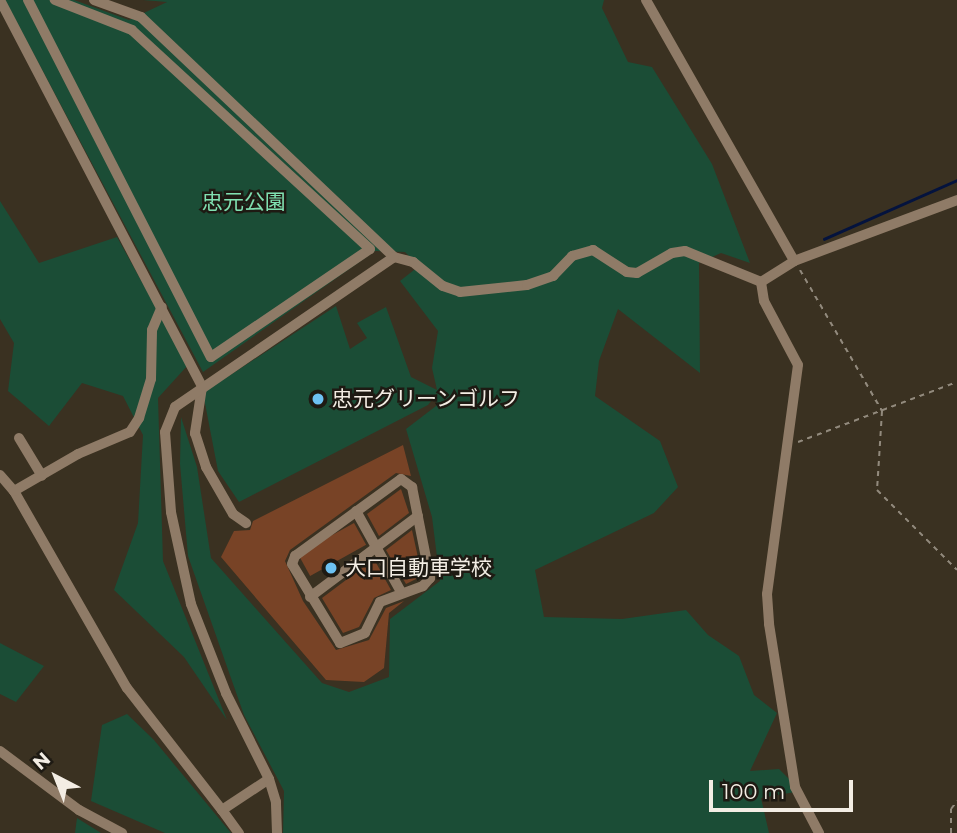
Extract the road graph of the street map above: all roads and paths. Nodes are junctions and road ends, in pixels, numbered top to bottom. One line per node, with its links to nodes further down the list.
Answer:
1 (0, 0): 10 (street)
2 (28, 0): 3 (street)
3 (55, 0)
4 (94, 0): 7 (street)
5 (646, 0): 8 (street)
6 (957, 200): 8 (street)
7 (394, 257): 9 (street); 12 (street)
8 (794, 261): 9 (street); 13 (path)
9 (761, 282): 15 (street)
10 (162, 307): 12 (street); 17 (street)
11 (957, 382): 13 (path)
12 (202, 387): 21 (street); 27 (street)
13 (882, 411): 15 (path); 23 (path)
14 (19, 438): 17 (street)
15 (790, 444): 33 (street)
16 (0, 475): 18 (street)
17 (42, 475): 18 (street)
18 (14, 491): 29 (street)
19 (356, 511): 20 (street); 22 (street); 25 (street)
20 (418, 516): 22 (street); 24 (street)
21 (246, 523)
22 (377, 546): 24 (street); 25 (street)
23 (957, 570)
24 (401, 592): 25 (street)
25 (310, 597)
26 (0, 751): 30 (street)
27 (269, 779): 29 (street); 32 (street)
28 (957, 801): 34 (path)
29 (222, 810): 31 (street)
30 (121, 833)
31 (239, 833)
32 (277, 833)
33 (819, 833)
34 (951, 833)

